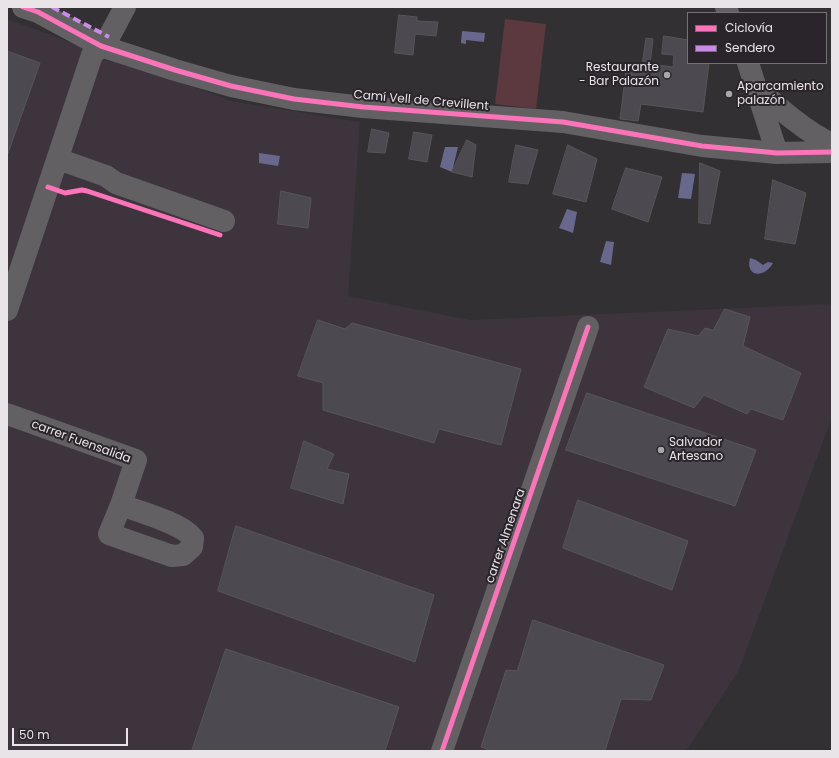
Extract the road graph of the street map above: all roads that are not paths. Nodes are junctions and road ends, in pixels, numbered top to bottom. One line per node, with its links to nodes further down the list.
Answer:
1 (23, 7): 3 (street, Camí Vell de Crevillent)
2 (125, 7): 3 (street)
3 (101, 46): 8 (street, Camí Vell de Crevillent); 10 (street)
4 (748, 64): 5 (street)
5 (756, 87): 6 (street); 8 (street)
6 (807, 129): 7 (street); 8 (street)
7 (832, 144)
8 (774, 145): 9 (street, Camí Vell de Crevillent)
9 (832, 152)
10 (58, 158): 11 (street); 12 (street)
11 (116, 183): 12 (street); 13 (street)
12 (48, 187): 14 (street)
13 (224, 221)
14 (7, 310)
15 (588, 327): 18 (street, carrer Almenara)
16 (7, 414): 17 (street, carrer Fuensalida)
17 (121, 505)
18 (442, 751)

